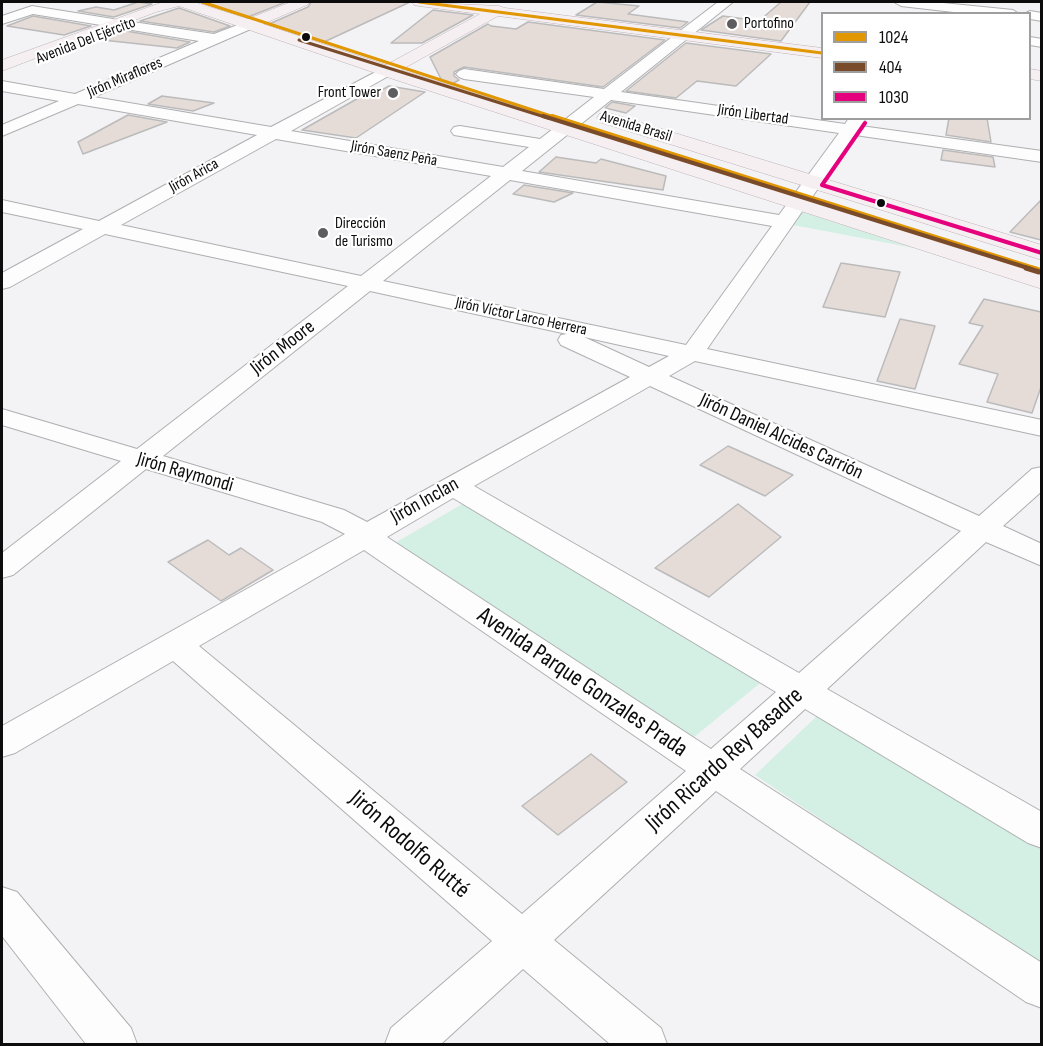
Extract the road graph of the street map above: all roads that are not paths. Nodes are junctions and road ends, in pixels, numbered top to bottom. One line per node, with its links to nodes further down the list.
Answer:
1 (231, 2): 11 (main road, Avenida Brasil)
2 (302, 2): 11 (main road)
3 (418, 2): 8 (main road)
4 (451, 2): 8 (main road)
5 (726, 2): 15 (street, Jirón Moore)
6 (902, 2): 9 (street)
7 (173, 3): 13 (main road, Avenida Del Ejército); 14 (main road, Avenida Brasil)
8 (504, 7): 15 (main road); 19 (main road)
9 (939, 7): 10 (street)
10 (992, 12)
11 (272, 15): 14 (main road); 19 (main road, Avenida Brasil)
12 (2, 20): 13 (street)
13 (119, 24): 16 (street); 20 (main road, Avenida Del Ejército); 22 (main road, Avenida Del Ejército)
14 (248, 25): 16 (street, Jirón Miraflores); 21 (main road, Avenida Brasil)
15 (685, 33): 17 (main road); 18 (main road); 25 (street, Jirón Moore)
16 (216, 39): 26 (street, Jirón Miraflores)
17 (821, 48)
18 (821, 53)
19 (411, 58): 21 (main road); 23 (main road, Avenida Brasil)
20 (2, 66)
21 (387, 71): 31 (main road, Avenida Brasil); 34 (street, Jirón Arica)
22 (2, 74)
23 (464, 74): 25 (street, Jirón Libertad); 27 (main road, Avenida Brasil)
24 (2, 86): 26 (street, Jirón Saenz Peña)
25 (606, 94): 27 (street, Jirón Moore); 28 (street, Jirón Libertad)
26 (76, 99): 32 (street, Jirón Miraflores); 34 (street, Jirón Saenz Peña)
27 (584, 111): 31 (street, Jirón Moore); 38 (main road, Avenida Brasil)
28 (821, 120)
29 (822, 120): 30 (street, Jirón Libertad)
30 (855, 124): 36 (street, Jirón Libertad); 38 (street, Jirón Inclan)
31 (563, 127): 35 (street, Jirón Moore); 40 (main road, Avenida Brasil)
32 (2, 131)
33 (460, 131): 35 (street)
34 (272, 133): 37 (street, Jirón Saenz Peña); 41 (street, Jirón Arica)
35 (541, 144): 37 (street, Jirón Moore)
36 (1041, 157)
37 (504, 173): 40 (street, Jirón Saenz Peña); 45 (street, Jirón Moore)
38 (814, 182): 40 (street, Jirón Inclan); 42 (main road, Avenida Brasil)
39 (2, 206): 41 (street, Jirón Víctor Larco Herrera)
40 (792, 213): 44 (main road, Avenida Brasil); 47 (street, Jirón Inclan)
41 (101, 227): 43 (street, Jirón Arica); 45 (street, Jirón Víctor Larco Herrera)
42 (1041, 253)
43 (2, 282)
44 (1041, 282)
45 (365, 284): 46 (street, Jirón Víctor Larco Herrera); 51 (street, Jirón Moore)
46 (521, 317): 47 (street, Jirón Víctor Larco Herrera); 48 (street, Jirón Daniel Alcides Carrión)
47 (692, 353): 48 (street, Jirón Inclan); 50 (street, Jirón Víctor Larco Herrera)
48 (650, 376): 53 (street, Jirón Inclan); 54 (street, Jirón Daniel Alcides Carrión)
49 (2, 417): 51 (street, Jirón Raymondi)
50 (1041, 428)
51 (140, 459): 55 (street, Jirón Raymondi); 57 (street, Jirón Moore)
52 (1041, 475): 54 (street, Jirón Ricardo Rey Basadre)
53 (453, 486): 55 (street, Jirón Inclan); 59 (street)
54 (981, 530): 56 (street, Jirón Daniel Alcides Carrión); 59 (street, Jirón Ricardo Rey Basadre)
55 (365, 536): 58 (street, Jirón Inclan); 61 (street, Avenida Parque Gonzales Prada)
56 (1041, 556)
57 (2, 568)
58 (174, 644): 60 (street, Jirón Inclan); 64 (street, Jirón Rodolfo Rutté)
59 (801, 691): 61 (street, Jirón Ricardo Rey Basadre); 62 (street)
60 (2, 743)
61 (713, 770): 64 (street, Jirón Ricardo Rey Basadre); 65 (street, Avenida Parque Gonzales Prada)
62 (1041, 832)
63 (2, 905): 66 (street)
64 (522, 941): 67 (street, Jirón Ricardo Rey Basadre); 68 (street, Jirón Rodolfo Rutté)
65 (1041, 988)
66 (114, 1044)
67 (408, 1044)
68 (644, 1044)

